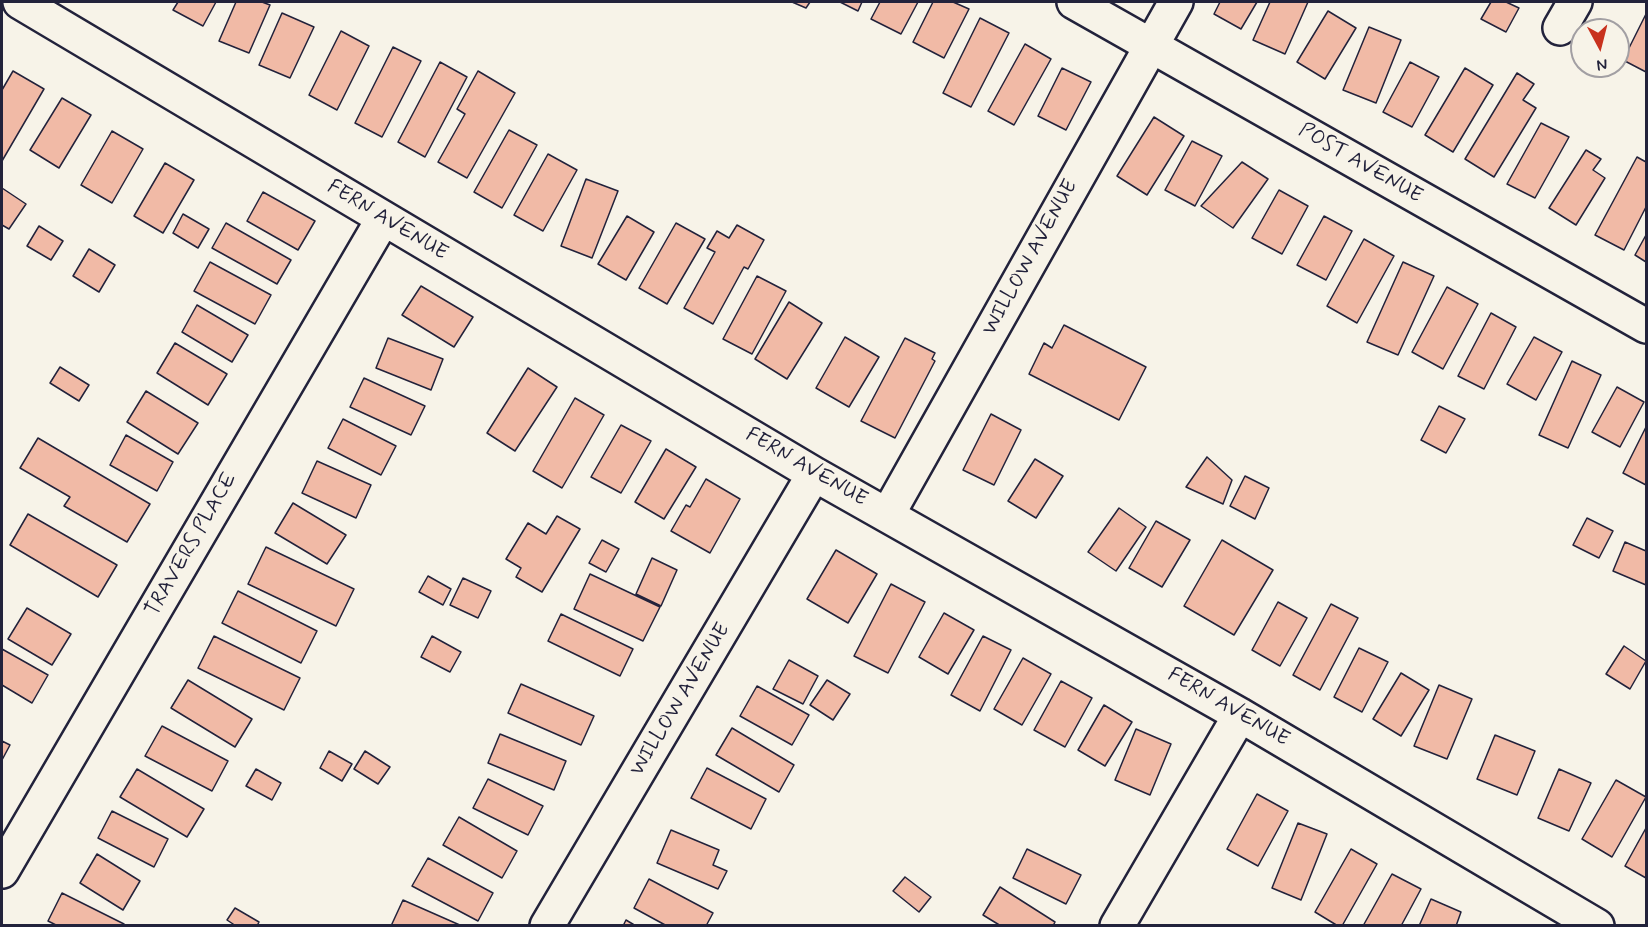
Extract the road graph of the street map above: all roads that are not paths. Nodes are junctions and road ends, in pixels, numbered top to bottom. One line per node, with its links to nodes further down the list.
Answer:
1 (20, 2): 5 (street, FERN AVENUE)
2 (1074, 2): 4 (street, POST AVENUE)
3 (1176, 2): 4 (street, WILLOW AVENUE)
4 (1151, 45): 6 (street, POST AVENUE); 8 (street, WILLOW AVENUE)
5 (383, 219): 7 (street, FERN AVENUE); 10 (street, TRAVERS PLACE)
6 (1647, 326)
7 (814, 474): 8 (street, FERN AVENUE); 11 (street, WILLOW AVENUE)
8 (888, 514): 9 (street, FERN AVENUE)
9 (1240, 715): 12 (street); 13 (street, FERN AVENUE)
10 (2, 871)
11 (547, 926)
12 (1117, 926)
13 (1597, 926)

